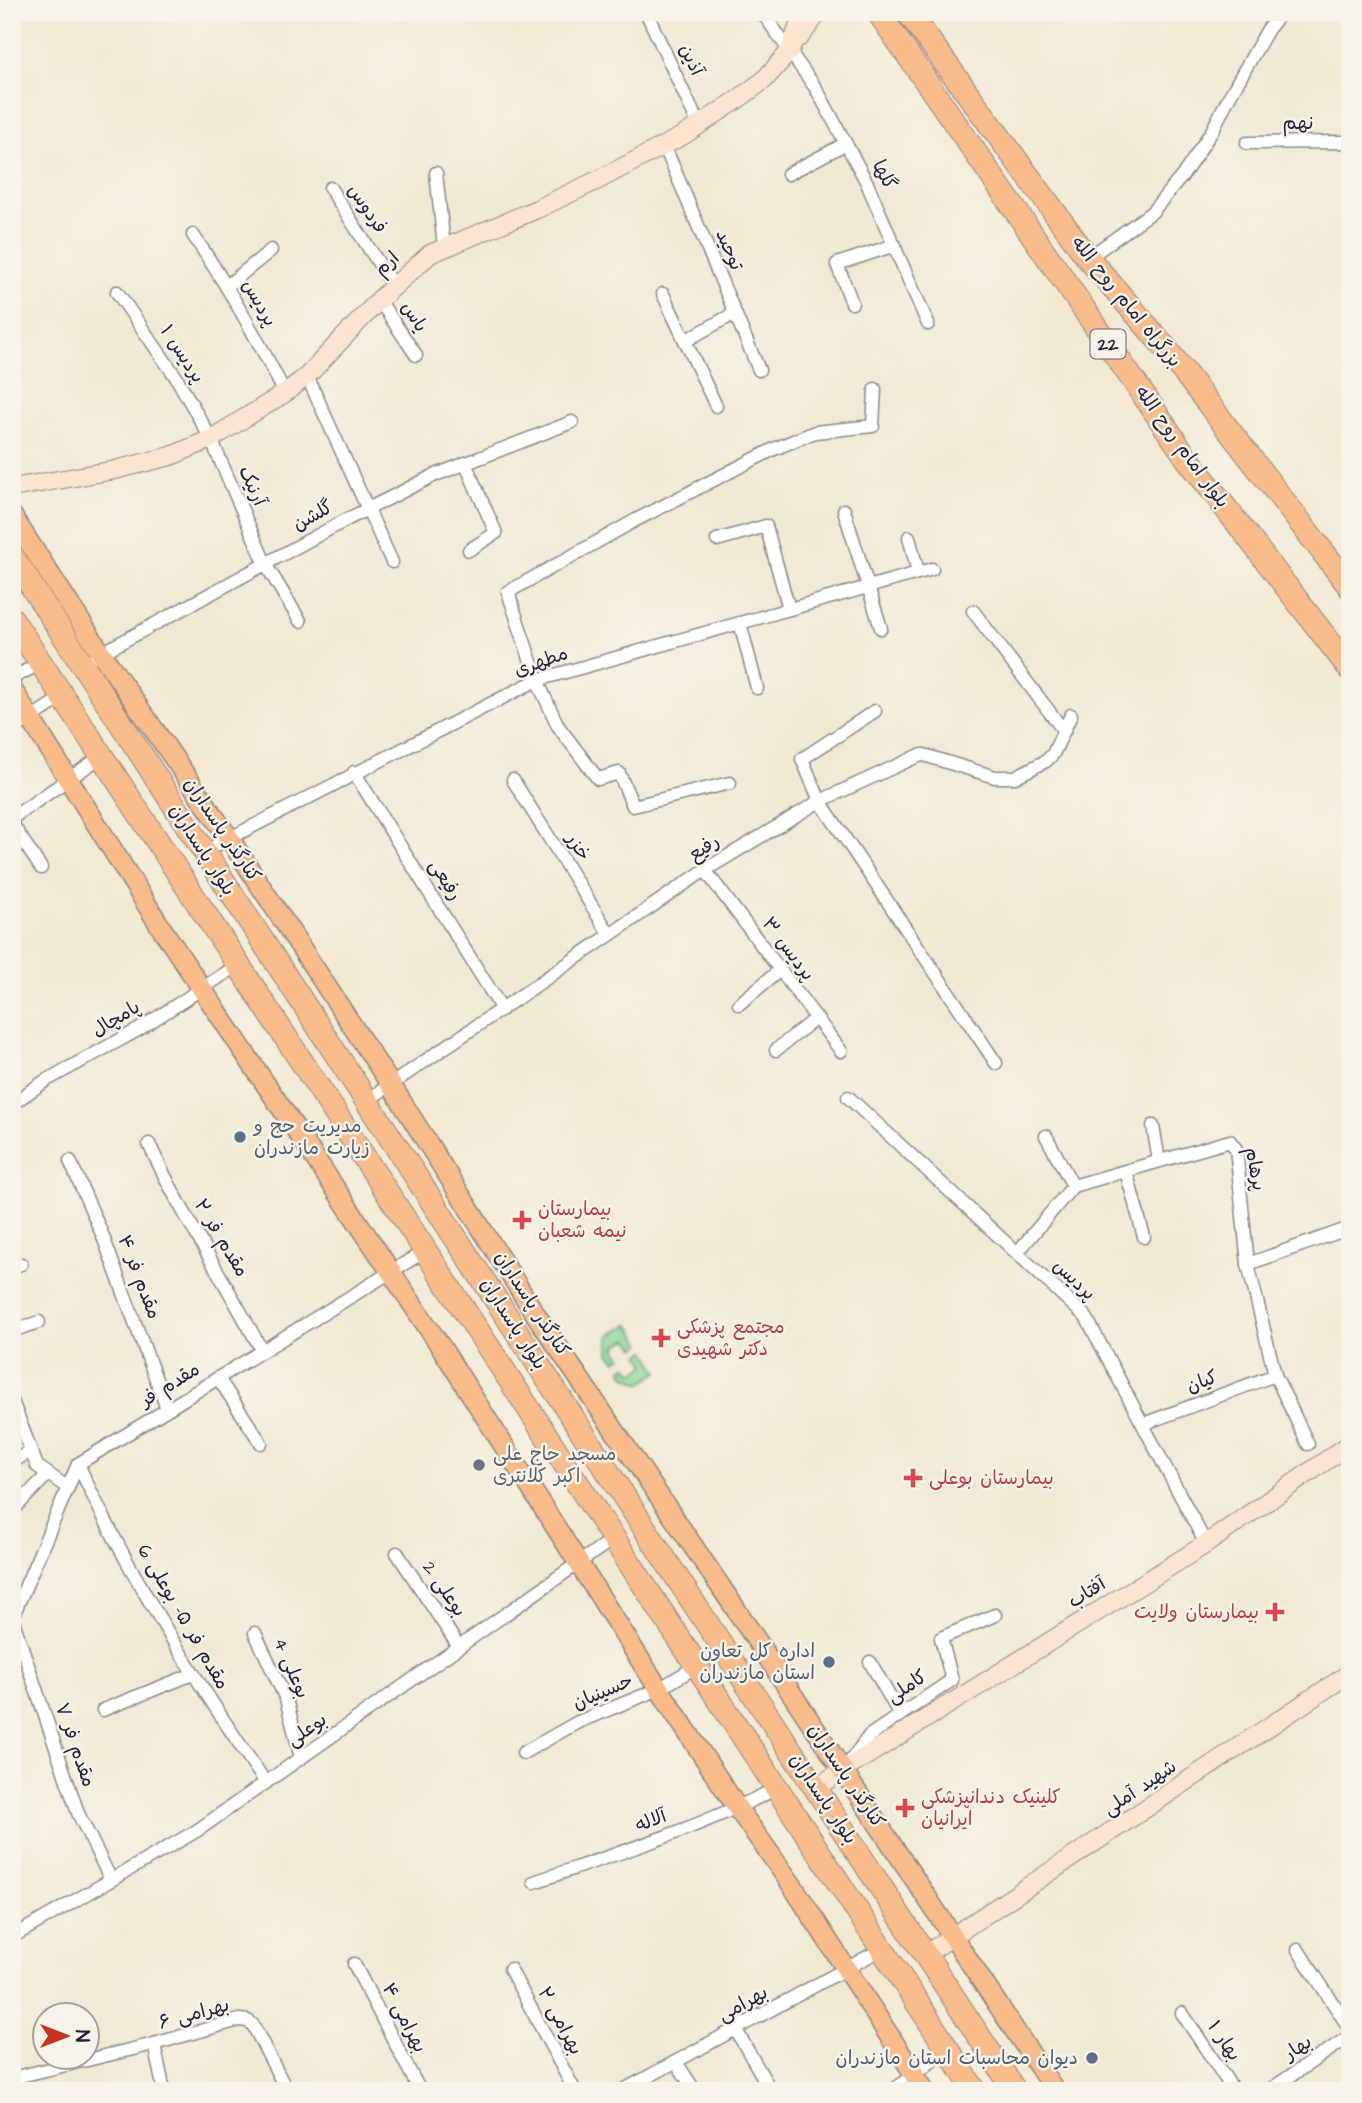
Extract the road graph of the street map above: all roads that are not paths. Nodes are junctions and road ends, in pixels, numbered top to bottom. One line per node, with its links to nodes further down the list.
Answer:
1 (646, 12): 9 (street, آذین)
2 (762, 12): 8 (street)
3 (803, 12): 8 (main road, ارم)
4 (819, 12): 8 (main road, ارم)
5 (908, 12): 21 (highway, بزرگراه امام روح الله)
6 (1282, 12): 21 (street)
7 (876, 13): 62 (highway, بلوار امام روح الله / 22)
8 (790, 51): 9 (main road, ارم); 12 (street, گلها)
9 (699, 125): 13 (main road, ارم)
10 (1350, 142): 11 (street, نهم)
11 (1247, 143)
12 (845, 144): 15 (street); 18 (street, گلها)
13 (664, 145): 19 (main road, ارم); 28 (street, توحید)
14 (436, 173): 19 (street)
15 (789, 174)
16 (330, 188): 23 (street, فردوس)
17 (193, 235): 22 (street, پردیس)
18 (895, 245): 27 (street); 29 (street, گلها)
19 (444, 247): 23 (main road, ارم)
20 (271, 250): 22 (street)
21 (1088, 258): 53 (highway, بزرگراه امام روح الله)
22 (227, 286): 35 (street, پردیس)
23 (394, 287): 26 (main road, ارم)
24 (117, 292): 38 (street, پردیس ۱)
25 (663, 295): 30 (street)
26 (379, 300): 31 (street, یاس); 33 (main road, ارم)
27 (852, 303)
28 (735, 313): 30 (street); 32 (street, توحید)
29 (928, 324)
30 (685, 341): 36 (street)
31 (416, 355)
32 (758, 370)
33 (307, 376): 35 (main road, ارم); 41 (street)
34 (875, 390): 64 (street)
35 (285, 393): 38 (main road, ارم)
36 (716, 406)
37 (572, 422): 39 (street, گلشن)
38 (211, 439): 40 (main road, ارم); 49 (street, آرنیک)
39 (465, 463): 41 (street, گلشن); 46 (street)
40 (12, 488)
41 (366, 510): 48 (street); 49 (street, گلشن)
42 (844, 510): 52 (street)
43 (12, 516): 60 (main road, کنارگذر پاسداران)
44 (909, 537): 51 (street)
45 (717, 540): 54 (street)
46 (469, 550)
47 (12, 556): 60 (highway, بلوار پاسداران)
48 (392, 562)
49 (266, 565): 57 (street, آرنیک); 60 (street, گلشن)
50 (932, 569): 51 (street, مطهری)
51 (918, 572): 52 (street, مطهری)
52 (868, 586): 54 (street, مطهری); 59 (street)
53 (1350, 587)
54 (789, 609): 58 (street, مطهری)
55 (973, 611): 72 (street)
56 (12, 620): 61 (highway, بلوار پاسداران)
57 (300, 621)
58 (740, 623): 64 (street, مطهری); 65 (street)
59 (881, 628)
60 (91, 658): 80 (main road, کنارگذر پاسداران); 81 (highway, بلوار پاسداران)
61 (41, 663): 63 (street); 67 (highway, بلوار پاسداران)
62 (1350, 669)
63 (12, 678)
64 (537, 680): 74 (street, مطهری); 77 (street)
65 (757, 688)
66 (12, 689): 70 (main road)
67 (63, 697): 70 (street); 73 (highway, بلوار پاسداران)
68 (875, 711): 78 (street)
69 (1071, 715): 72 (street, رفیع)
70 (32, 719): 71 (street); 75 (main road)
71 (12, 730)
72 (1064, 731): 78 (street, رفیع)
73 (102, 756): 75 (street); 85 (highway, بلوار پاسداران)
74 (354, 772): 80 (street, مطهری); 89 (street, رفیعی)
75 (70, 780): 79 (street); 87 (main road)
76 (513, 780): 84 (street, خزر)
77 (730, 783)
78 (820, 801): 83 (street, رفیع); 93 (street)
79 (12, 821): 82 (street)
80 (229, 838): 81 (street, مطهری); 94 (main road, کنارگذر پاسداران)
81 (203, 852): 96 (highway, بلوار پاسداران)
82 (41, 867)
83 (705, 870): 84 (street, رفیع); 86 (street, پردیس ۳)
84 (610, 935): 89 (street, رفیع)
85 (238, 965): 87 (street, پامچال); 107 (highway, بلوار پاسداران)
86 (780, 970): 88 (street); 90 (street, پردیس ۳)
87 (202, 988): 97 (street, پامچال); 110 (main road)
88 (738, 1004)
89 (502, 1009): 94 (street, رفیع)
90 (816, 1018): 91 (street); 92 (street, پردیس ۳)
91 (776, 1050)
92 (841, 1051)
93 (996, 1063)
94 (391, 1085): 96 (street, رفیع); 145 (main road, کنارگذر پاسداران)
95 (848, 1097): 108 (street, پردیس)
96 (368, 1100): 148 (highway, بلوار پاسداران)
97 (12, 1104)
98 (1153, 1126): 102 (street)
99 (1046, 1136): 104 (street)
100 (149, 1144): 113 (street, مقدم فر ۲)
101 (70, 1161): 117 (street, مقدم فر ۴)
102 (1159, 1161): 103 (street, پرهام); 109 (street, پرهام)
103 (1126, 1171): 104 (street, پرهام); 106 (street)
104 (1073, 1186): 108 (street)
105 (1348, 1229): 109 (street)
106 (1144, 1237)
107 (425, 1251): 110 (street, مقدم فر); 128 (highway, بلوار پاسداران)
108 (1017, 1253): 118 (street, پردیس)
109 (1248, 1265): 114 (street, پرهام)
110 (391, 1272): 113 (street, مقدم فر); 131 (main road)
111 (39, 1322): 112 (street)
112 (12, 1331)
113 (262, 1350): 115 (street, مقدم فر)
114 (1275, 1375): 118 (street, کیان); 120 (street, پرهام)
115 (218, 1378): 117 (street, مقدم فر); 119 (street)
116 (12, 1401): 122 (street)
117 (167, 1409): 124 (street, مقدم فر)
118 (1143, 1424): 129 (street, پردیس)
119 (261, 1443)
120 (1308, 1444)
121 (1350, 1444): 129 (main road, آفتاب)
122 (31, 1451): 123 (street); 125 (street)
123 (12, 1462)
124 (78, 1464): 126 (street); 139 (street, مقدم فر ۵- بوعلی 6)
125 (48, 1474): 126 (street); 127 (street)
126 (68, 1488): 133 (street)
127 (12, 1511)
128 (614, 1538): 131 (street, بوعلی); 137 (highway, بلوار پاسداران)
129 (1206, 1544): 145 (main road, آفتاب)
130 (397, 1553): 135 (street, بوعلی 2)
131 (578, 1563): 135 (street, بوعلی); 140 (main road)
132 (995, 1615): 142 (street, کاملی)
133 (12, 1618): 150 (street, مقدم فر ۷)
134 (255, 1633): 144 (street, بوعلی 4)
135 (459, 1647): 144 (street, بوعلی)
136 (870, 1662): 142 (street)
137 (697, 1666): 140 (street, حسینیان); 147 (highway, بلوار پاسداران)
138 (1350, 1673): 152 (main road, شهید آملی)
139 (193, 1674): 141 (street); 146 (street, مقدم فر ۵- بوعلی 6)
140 (659, 1689): 143 (street, حسینیان); 149 (main road)
141 (103, 1710)
142 (900, 1715): 145 (street, کاملی)
143 (523, 1753)
144 (301, 1758): 146 (street, بوعلی)
145 (843, 1771): 148 (main road, آفتاب); 152 (main road, کنارگذر پاسداران)
146 (266, 1783): 150 (street, بوعلی)
147 (777, 1788): 149 (street, آلاله); 154 (highway, بلوار پاسداران)
148 (815, 1788): 156 (highway, بلوار پاسداران)
149 (738, 1808): 151 (street, آلاله); 158 (main road)
150 (111, 1880): 153 (street, بوعلی)
151 (534, 1882)
152 (952, 1936): 156 (main road, شهید آملی); 179 (main road, کنارگذر پاسداران)
153 (12, 1937)
154 (882, 1949): 158 (street, بهرامی); 165 (highway, بلوار پاسداران)
155 (1298, 1950): 161 (street)
156 (926, 1954): 178 (highway, بلوار پاسداران)
157 (354, 1964): 171 (street, بهرامی ۴)
158 (846, 1968): 162 (street, بهرامی); 168 (main road)
159 (510, 1969): 172 (street, بهرامی ۲)
160 (1182, 2013): 180 (street, بهار ۱)
161 (1350, 2029)
162 (736, 2030): 166 (street, بهرامی); 175 (street)
163 (1350, 2036): 181 (street, بهار)
164 (154, 2044): 167 (street); 169 (street); 170 (street, بهرامی ۶)
165 (947, 2048): 168 (street); 177 (highway, بلوار پاسداران)
166 (676, 2062): 173 (street, بهرامی); 174 (street)
167 (12, 2078)
168 (920, 2083): 176 (street)
169 (164, 2091)
170 (287, 2091)
171 (420, 2091)
172 (575, 2091)
173 (622, 2091)
174 (695, 2091)
175 (771, 2091)
176 (892, 2091)
177 (975, 2091)
178 (1016, 2091)
179 (1055, 2091)
180 (1234, 2091)
181 (1268, 2091)

